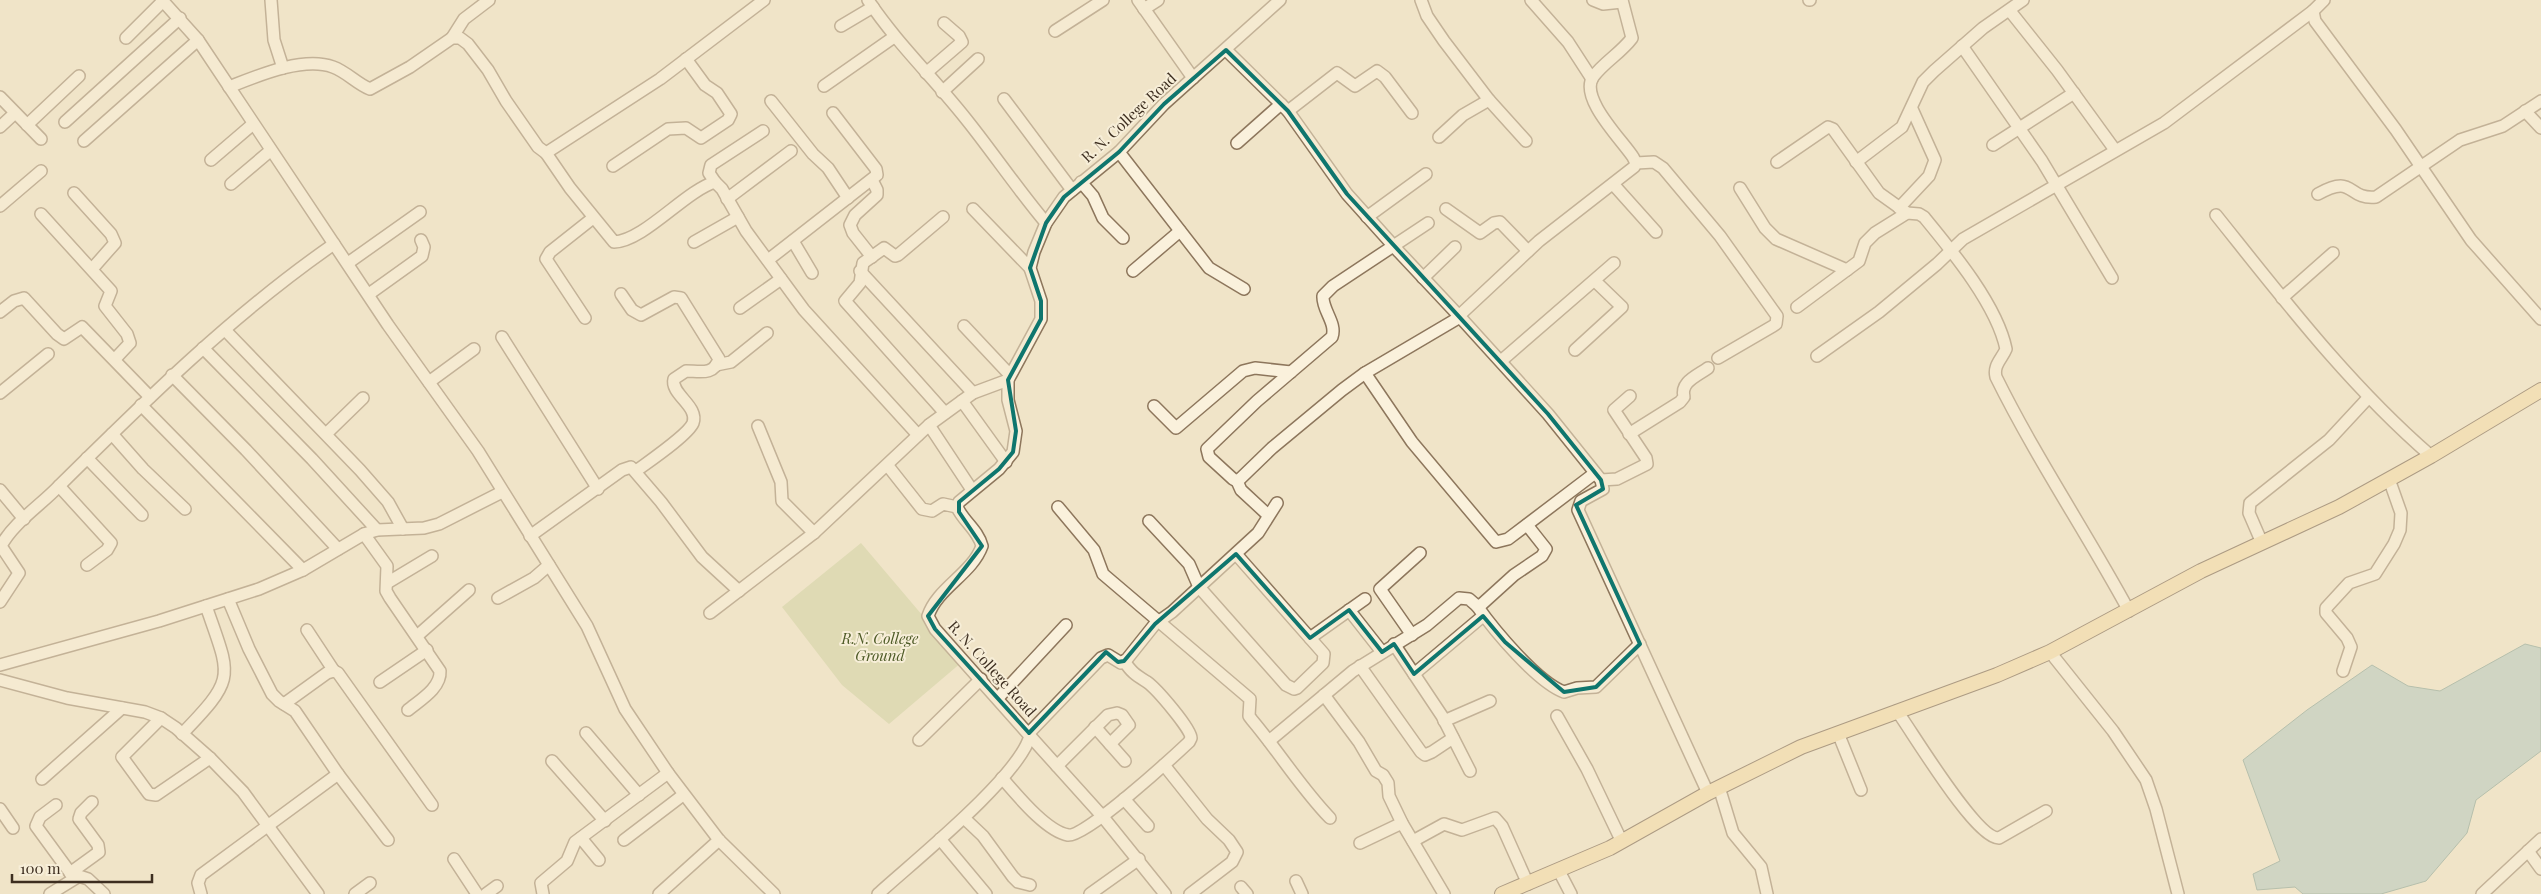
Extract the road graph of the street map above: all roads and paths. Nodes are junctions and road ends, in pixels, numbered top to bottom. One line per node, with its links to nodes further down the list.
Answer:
1 (270, 0): 30 (street)
2 (489, 0): 24 (street)
3 (764, 0): 29 (street)
4 (1103, 0): 21 (street)
5 (1158, 0): 15 (street)
6 (1280, 0): 27 (street, R. N. College Road)
7 (1421, 0): 41 (street)
8 (1531, 0): 34 (street)
9 (1593, 0): 13 (street)
10 (2023, 0): 16 (street)
11 (2324, 0): 17 (street)
12 (163, 1): 18 (street); 23 (street)
13 (1622, 1): 34 (street)
14 (870, 3): 20 (street); 22 (street)
15 (1141, 4): 33 (street)
16 (2010, 11): 26 (street); 38 (street)
17 (2313, 11): 64 (street); 73 (street)
18 (180, 18): 25 (street); 50 (street)
19 (944, 23): 31 (street)
20 (841, 26)
21 (1055, 31)
22 (894, 37): 31 (street); 35 (street)
23 (126, 38)
24 (452, 38): 30 (street); 67 (street)
25 (198, 40): 36 (street); 59 (street)
26 (1962, 46): 45 (street); 54 (street)
27 (1226, 50): 33 (street, R. N. College Road); 44 (street)
28 (978, 59): 37 (street)
29 (686, 60): 67 (street); 72 (street)
30 (283, 68): 36 (street)
31 (926, 73): 37 (street)
32 (80, 76): 52 (street)
33 (1193, 78): 66 (street, R. N. College Road)
34 (1592, 79): 69 (street)
35 (824, 86)
36 (229, 87): 51 (street)
37 (942, 92): 98 (street)
38 (2074, 92): 54 (street); 64 (street)
39 (0, 97): 47 (street)
40 (1004, 99): 81 (street)
41 (1489, 100): 57 (street); 60 (street)
42 (2541, 101): 46 (street)
43 (771, 102): 86 (street)
44 (1284, 108): 49 (street); 61 (street); 96 (street)
45 (1912, 109): 71 (street); 90 (street)
46 (2525, 111): 55 (street); 73 (street)
47 (15, 113): 52 (street); 53 (street)
48 (832, 113): 76 (street)
49 (1412, 113)
50 (66, 122)
51 (253, 124): 65 (street); 68 (street)
52 (27, 125): 58 (street)
53 (0, 127)
54 (2018, 128): 62 (street); 80 (street)
55 (2541, 128)
56 (763, 131): 77 (street)
57 (1439, 137)
58 (41, 139)
59 (84, 141)
60 (1526, 141)
61 (1237, 143)
62 (1993, 144)
63 (791, 150): 85 (street)
64 (2115, 150): 80 (street)
65 (270, 151): 78 (street); 106 (street)
66 (1119, 152): 81 (street, R. N. College Road); 100 (street)
67 (546, 153): 97 (street)
68 (211, 160)
69 (1636, 162): 79 (street); 145 (street)
70 (1777, 162): 71 (street)
71 (1856, 162): 90 (street)
72 (613, 166)
73 (2421, 166): 84 (street); 135 (street)
74 (42, 171): 87 (street)
75 (1426, 174): 96 (street)
76 (872, 180): 86 (street); 112 (street)
77 (715, 182): 85 (street); 97 (street)
78 (231, 184)
79 (1613, 184): 101 (street); 110 (street)
80 (2054, 185): 109 (street); 123 (street)
81 (1077, 186): 98 (street, R. N. College Road); 102 (street)
82 (1740, 188): 118 (street)
83 (74, 193): 117 (street)
84 (2318, 194)
85 (727, 198): 94 (street)
86 (848, 198): 104 (street)
87 (0, 206)
88 (973, 209): 116 (street)
89 (1446, 209): 110 (street)
90 (1903, 210): 109 (street); 118 (street)
91 (420, 212): 114 (street)
92 (41, 214): 117 (street)
93 (2216, 215): 129 (street)
94 (738, 217): 105 (street); 113 (street)
95 (943, 217): 112 (street)
96 (1367, 217): 107 (street)
97 (593, 218): 134 (street)
98 (1046, 223): 116 (street, R. N. College Road)
99 (1428, 223): 107 (street)
100 (1180, 231): 120 (street); 126 (street)
101 (1656, 232)
102 (1123, 238)
103 (421, 240): 127 (street)
104 (793, 240): 113 (street); 121 (street)
105 (694, 242)
106 (334, 244): 114 (street); 137 (street)
107 (1394, 247): 122 (street); 150 (street)
108 (1455, 247): 122 (street)
109 (1951, 250): 144 (street); 219 (street)
110 (1528, 251): 133 (street)
111 (2332, 253): 129 (street)
112 (872, 257): 119 (street)
113 (768, 260): 124 (street)
114 (348, 263): 127 (street)
115 (1614, 263): 125 (street)
116 (1030, 268): 153 (street)
117 (92, 269): 146 (street)
118 (1847, 270): 130 (street)
119 (860, 271): 157 (street); 165 (street)
120 (1133, 271)
121 (812, 273)
122 (1423, 278): 133 (street)
123 (2112, 278)
124 (781, 279): 131 (street); 171 (street)
125 (1595, 281): 142 (street); 147 (street)
126 (1244, 288)
127 (369, 294): 154 (street)
128 (621, 294): 148 (street)
129 (2282, 298): 161 (street)
130 (1797, 307)
131 (740, 308)
132 (0, 312): 146 (street)
133 (1460, 317): 147 (street); 151 (street)
134 (585, 318)
135 (2541, 319)
136 (964, 326): 153 (street)
137 (225, 330): 140 (street); 169 (street)
138 (767, 333): 148 (street)
139 (502, 337): 181 (street)
140 (203, 348): 152 (street); 195 (street)
141 (474, 349): 154 (street)
142 (1576, 350)
143 (48, 354): 156 (street)
144 (1817, 356)
145 (1718, 358)
146 (115, 359): 158 (street)
147 (1502, 361): 177 (street)
148 (716, 365): 176 (street)
149 (1708, 368): 170 (street)
150 (1291, 372): 164 (street); 179 (street)
151 (1365, 373): 179 (street); 193 (street)
152 (172, 376): 158 (street); 201 (street)
153 (1009, 378): 157 (street); 174 (street)
154 (429, 382): 184 (street)
155 (2541, 390): 172 (main road)
156 (0, 393)
157 (973, 393): 162 (street)
158 (150, 396): 163 (street)
159 (1630, 396): 170 (street)
160 (363, 398): 169 (street)
161 (2368, 398): 172 (street); 200 (street)
162 (962, 401): 165 (street); 174 (street)
163 (140, 406): 168 (street); 207 (street)
164 (1154, 406)
165 (945, 413): 166 (street)
166 (929, 425): 171 (street); 183 (street)
167 (758, 426): 196 (street)
168 (112, 434): 173 (street); 188 (street)
169 (326, 434): 194 (street)
170 (1630, 434): 177 (street)
171 (918, 435): 175 (street)
172 (2431, 456): 178 (main road)
173 (87, 458): 180 (street); 189 (street)
174 (1006, 462): 183 (street)
175 (888, 466): 186 (street); 196 (street)
176 (636, 471): 181 (street); 211 (street)
177 (1598, 476): 193 (street); 228 (street)
178 (2390, 478): 200 (main road); 236 (street)
179 (1237, 481): 190 (street)
180 (59, 486): 191 (street); 205 (street)
181 (598, 489): 198 (street)
182 (0, 490): 191 (street)
183 (972, 490): 186 (street)
184 (502, 492): 194 (street); 198 (street)
185 (1278, 503): 190 (street)
186 (957, 507): 238 (street, R. N. College Road)
187 (1058, 507): 221 (street)
188 (185, 509)
189 (142, 515)
190 (1268, 515): 203 (street)
191 (24, 519): 199 (street)
192 (1149, 521): 209 (street)
193 (1527, 525): 218 (street)
194 (403, 529): 195 (street)
195 (377, 530): 197 (street)
196 (814, 533): 211 (street)
197 (364, 534): 201 (street); 208 (street)
198 (530, 536): 206 (street)
199 (2, 540): 215 (street)
200 (2262, 543): 219 (main road)
201 (338, 549): 207 (street)
202 (1420, 553): 224 (street)
203 (1236, 554): 209 (street); 226 (street)
204 (432, 556): 208 (street)
205 (87, 565)
206 (549, 565): 212 (street); 266 (street)
207 (303, 570): 213 (street)
208 (386, 583): 225 (street)
209 (1199, 587): 221 (street); 226 (street)
210 (469, 590): 225 (street)
211 (739, 591): 220 (street)
212 (498, 598)
213 (228, 599): 216 (street); 244 (street)
214 (1364, 599): 217 (street)
215 (0, 602)
216 (206, 606): 233 (street); 254 (street)
217 (1349, 610): 226 (street); 230 (street)
218 (1480, 611): 224 (street); 228 (street); 237 (street)
219 (2129, 611): 231 (main road)
220 (710, 613)
221 (1160, 620): 232 (street); 258 (street)
222 (1066, 625): 242 (street)
223 (307, 630): 235 (street)
224 (1412, 635): 227 (street)
225 (416, 636): 229 (street)
226 (1310, 638)
227 (1394, 644): 230 (street); 237 (street)
228 (1640, 644): 270 (street)
229 (427, 650): 240 (street); 246 (street)
230 (1382, 652): 234 (street)
231 (2050, 652): 247 (main road); 329 (street)
232 (1124, 661): 255 (street); 263 (street)
233 (0, 665)
234 (1360, 666): 241 (street); 256 (street)
235 (334, 671): 244 (street); 277 (street)
236 (2343, 671)
237 (1414, 674): 250 (street)
238 (981, 679): 242 (street, R. N. College Road); 257 (street)
239 (0, 680): 245 (street)
240 (380, 682)
241 (1324, 696): 258 (street); 284 (street)
242 (998, 698): 255 (street, R. N. College Road)
243 (1490, 701): 250 (street)
244 (284, 704): 267 (street)
245 (122, 708): 249 (street); 269 (street)
246 (408, 710)
247 (1897, 711): 253 (main road); 279 (street)
248 (1557, 716): 295 (street)
249 (161, 718): 254 (street); 260 (street)
250 (1444, 721): 256 (street)
251 (1095, 727): 259 (street); 259 (street); 264 (street)
252 (586, 733): 272 (street)
253 (1838, 733): 270 (main road); 271 (street)
254 (182, 734): 260 (street)
255 (1029, 735): 264 (street); 268 (street, R. N. College Road)
256 (1453, 738): 265 (street)
257 (919, 740)
258 (1269, 741): 282 (street)
259 (1110, 744): 261 (street)
260 (210, 758): 285 (street)
261 (1125, 760)
262 (552, 761): 283 (street)
263 (1164, 765): 274 (street); 323 (street)
264 (1056, 766): 280 (street)
265 (1470, 771)
266 (668, 773): 272 (street); 273 (street)
267 (338, 774): 285 (street); 291 (street)
268 (1002, 778): 280 (street); 281 (street, R. N. College Road)
269 (42, 779)
270 (1713, 790): 295 (main road); 328 (street)
271 (1861, 790)
272 (639, 795): 283 (street)
273 (683, 795): 292 (street); 293 (street)
274 (1124, 799): 280 (street); 286 (street)
275 (92, 802): 303 (street)
276 (56, 806): 303 (street)
277 (432, 806)
278 (0, 809): 287 (street)
279 (2046, 811)
280 (1103, 817): 299 (street)
281 (964, 818): 289 (street, R. N. College Road); 307 (street)
282 (1330, 818)
283 (605, 821): 288 (street)
284 (1402, 823): 294 (street); 296 (street)
285 (268, 824): 311 (street); 312 (street)
286 (1148, 826)
287 (13, 828)
288 (582, 838): 300 (street); 316 (street)
289 (940, 839): 319 (street, R. N. College Road); 320 (street)
290 (2541, 839): 297 (street)
291 (388, 840)
292 (624, 840)
293 (719, 840): 317 (street); 318 (street)
294 (1413, 841): 306 (street); 325 (street)
295 (1622, 842): 302 (main road)
296 (1360, 843)
297 (2528, 851): 301 (street); 330 (street)
298 (454, 858): 314 (street)
299 (1139, 859): 321 (street); 322 (street)
300 (599, 860)
301 (2541, 869)
302 (1559, 871): 306 (main road); 327 (street)
303 (72, 875): 309 (street); 310 (street)
304 (1296, 882): 324 (street)
305 (370, 883): 313 (street)
306 (1528, 884): 326 (main road)
307 (1030, 885)
308 (497, 886): 315 (street)
309 (50, 894)
310 (104, 894)
311 (202, 894)
312 (318, 894)
313 (355, 894)
314 (477, 894)
315 (486, 894)
316 (543, 894)
317 (659, 894)
318 (774, 894)
319 (878, 894)
320 (986, 894)
321 (1090, 894)
322 (1166, 894)
323 (1190, 894)
324 (1302, 894)
325 (1444, 894)
326 (1502, 894)
327 (1570, 894)
328 (1767, 894)
329 (2178, 894)
330 (2482, 894)

